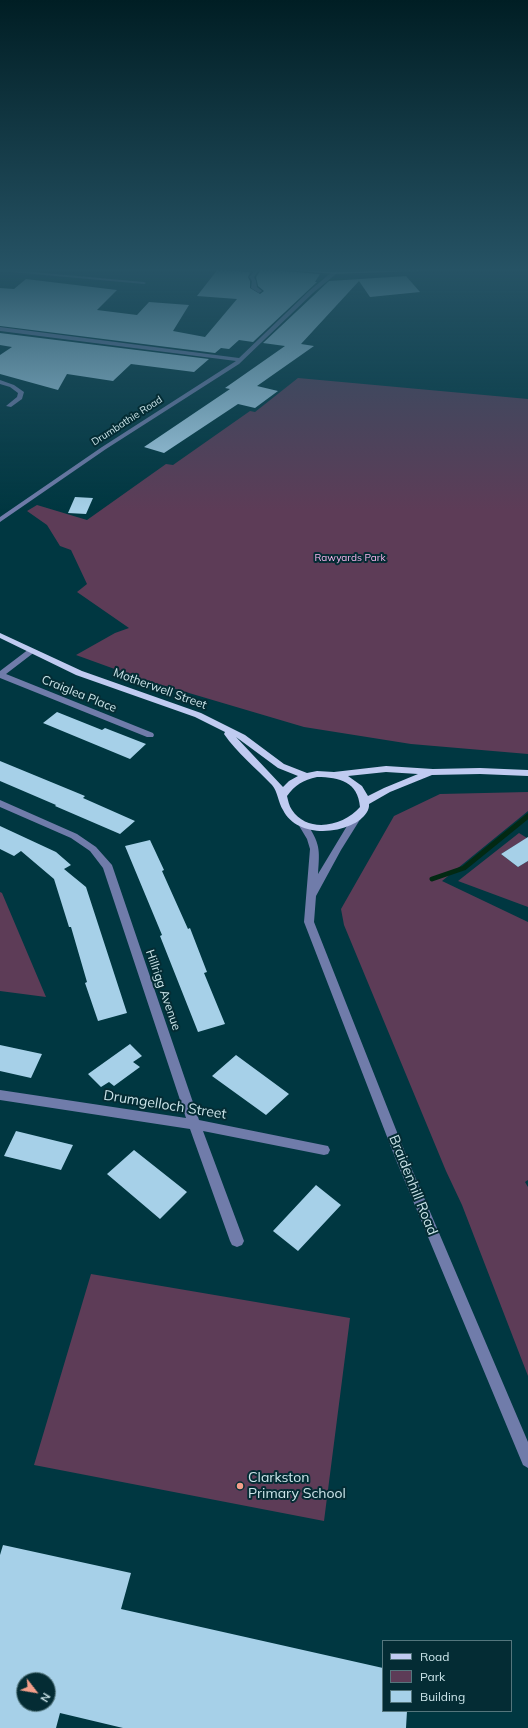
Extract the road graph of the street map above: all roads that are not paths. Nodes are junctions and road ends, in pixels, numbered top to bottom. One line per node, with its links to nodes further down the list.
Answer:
1 (152, 349): 3 (street)
2 (252, 349): 3 (street, Drumbathie Road)
3 (240, 360): 6 (street, Drumbathie Road)
4 (0, 382): 5 (street)
5 (9, 406)
6 (0, 520)
7 (0, 635): 8 (main road, Motherwell Street)
8 (32, 651): 9 (street); 10 (main road, Motherwell Street)
9 (0, 675): 11 (street, Craiglea Place)
10 (222, 726): 15 (main road, Motherwell Street); 16 (main road)
11 (150, 735)
12 (433, 772): 13 (main road); 14 (main road); 17 (main road)
13 (528, 773)
14 (335, 775): 15 (main road); 17 (main road)
15 (306, 776): 16 (main road)
16 (283, 794): 20 (main road)
17 (365, 802): 19 (main road)
18 (0, 803): 23 (street, Hillrigg Avenue)
19 (356, 818): 20 (main road); 21 (street, Braidenhill Road)
20 (303, 824): 21 (street, Braidenhill Road)
21 (309, 907): 26 (street, Braidenhill Road)
22 (0, 1095): 23 (street, Drumgelloch Street)
23 (194, 1124): 24 (street, Drumgelloch Street); 25 (street, Hillrigg Avenue)
24 (324, 1150)
25 (237, 1241)
26 (528, 1460)

